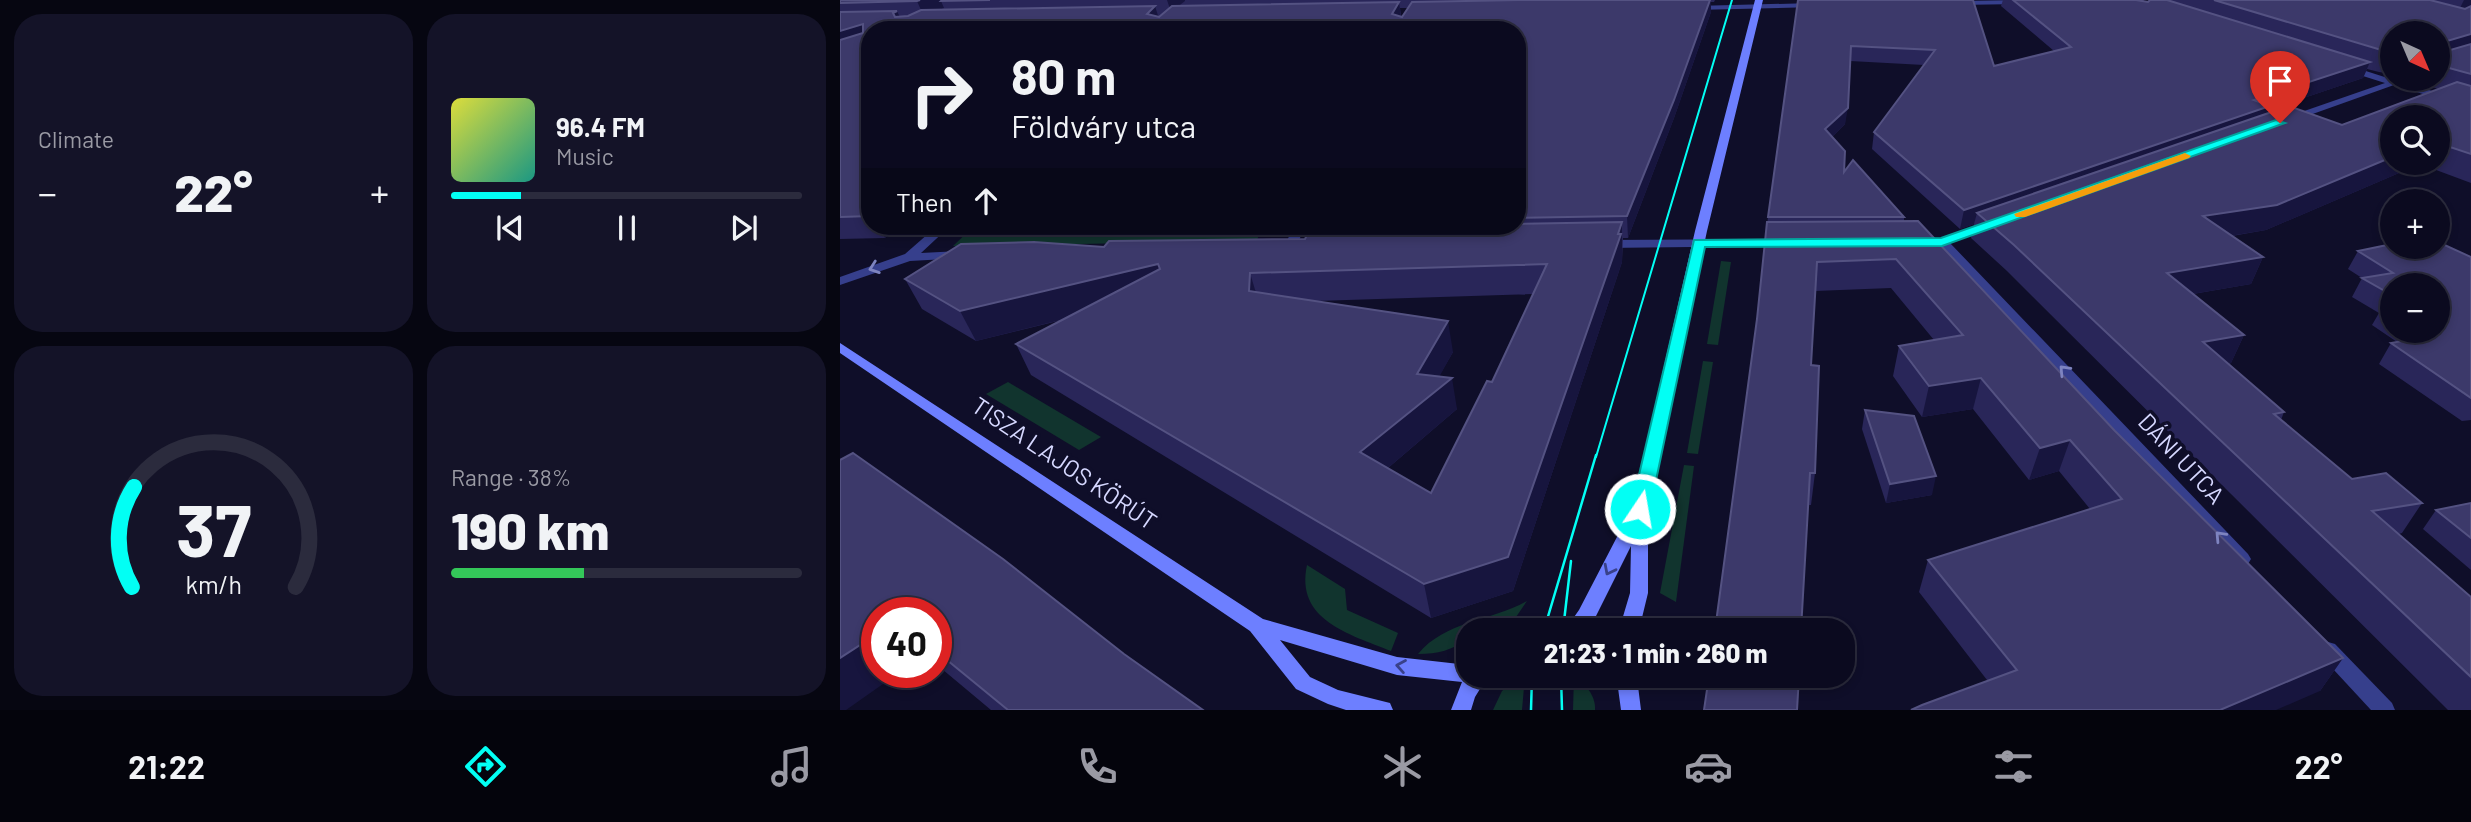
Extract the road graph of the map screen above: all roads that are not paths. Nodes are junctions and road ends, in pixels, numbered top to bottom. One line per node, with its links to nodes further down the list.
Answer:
1 (2026, 2): 3 (street)
2 (1759, 3): 4 (street); 5 (street); 17 (street)
3 (1945, 3)
4 (1824, 5)
5 (1688, 8)
6 (2340, 66): 7 (street)
7 (2380, 76)
8 (2380, 88): 11 (street)
9 (2428, 91): 10 (street)
10 (2471, 106)
11 (2280, 123)
12 (2007, 219): 16 (street)
13 (934, 235): 22 (street)
14 (1293, 235): 20 (street)
15 (1903, 242): 16 (street)
16 (1942, 242): 26 (street, DÁNI UTCA, one-way to 16)
17 (1699, 243): 18 (street); 19 (street); 25 (street)
18 (1796, 243)
19 (1596, 244)
20 (1303, 248)
21 (974, 255): 22 (street)
22 (909, 257): 23 (street, one-way to 23)
23 (840, 281)
24 (840, 347): 29 (street, TISZA LAJOS KÖRÚT)
25 (1640, 509): 27 (street, one-way to 27); 28 (street)
26 (2253, 570)
27 (1584, 618)
28 (1632, 618)
29 (1257, 625): 31 (street, TISZA LAJOS KÖRÚT, one-way to 29); 34 (street, TISZA LAJOS KÖRÚT)
30 (2319, 640): 37 (street)
31 (1456, 673)
32 (1469, 688): 35 (street)
33 (1628, 688): 36 (street)
34 (1383, 710)
35 (1461, 710)
36 (1631, 710)
37 (2385, 710)

